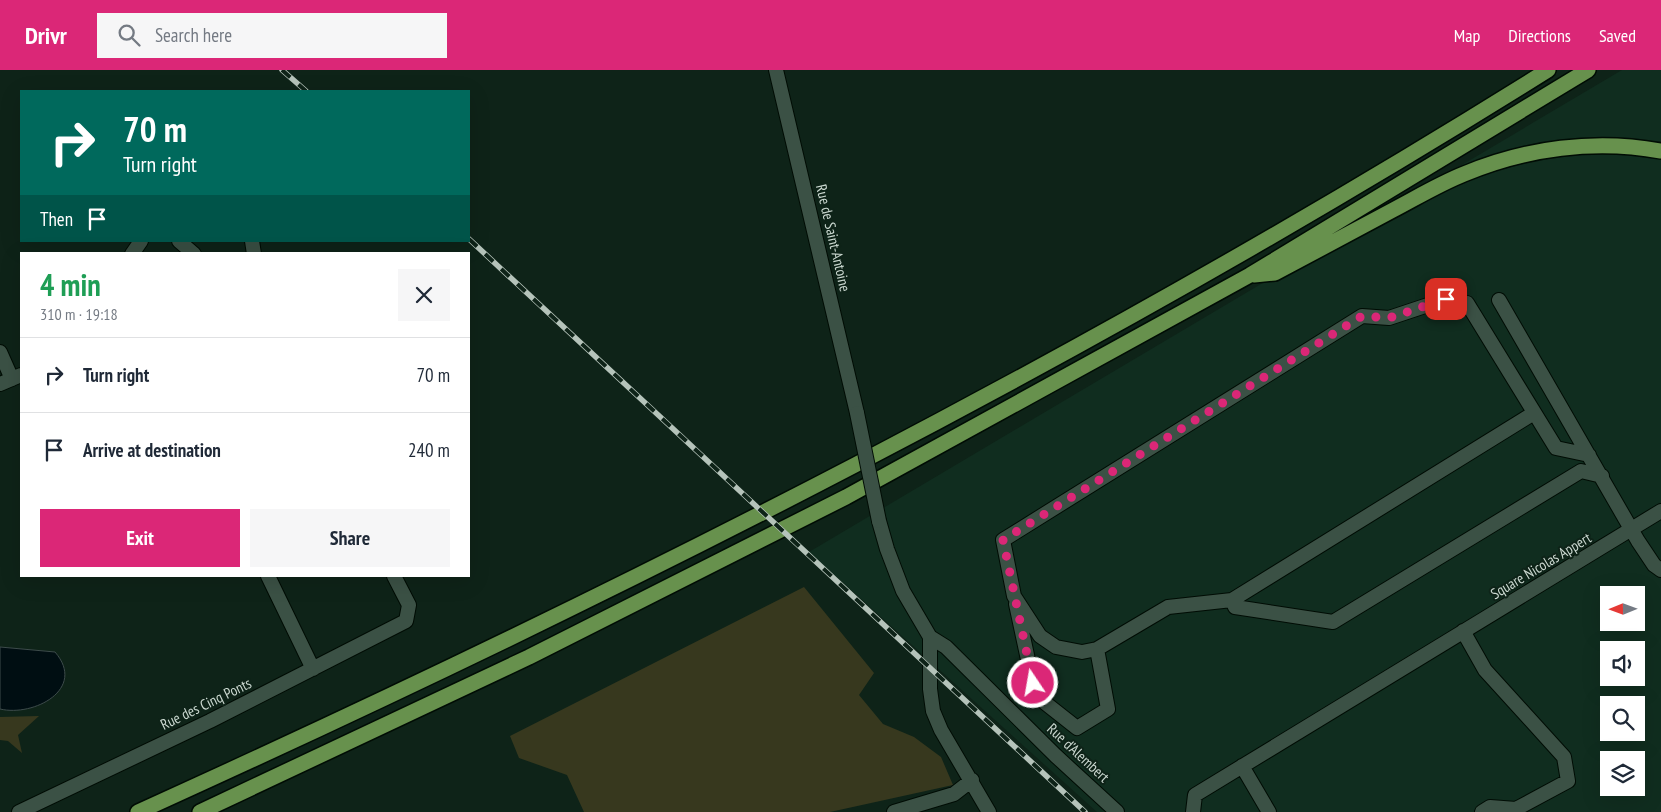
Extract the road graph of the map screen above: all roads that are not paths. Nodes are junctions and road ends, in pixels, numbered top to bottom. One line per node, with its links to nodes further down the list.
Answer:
1 (776, 70): 22 (street, Rue de Saint-Antoine, bridge)
2 (1548, 70): 29 (highway)
3 (1588, 70): 7 (highway)
4 (1661, 151): 7 (highway)
5 (180, 242): 6 (street)
6 (192, 252)
7 (1250, 275): 30 (highway)
8 (1499, 300): 12 (street)
9 (0, 352): 10 (street)
10 (11, 379)
11 (1534, 412): 12 (street); 19 (street); 20 (street)
12 (1589, 455): 13 (street)
13 (1602, 476): 15 (street); 20 (street)
14 (1661, 512): 15 (street, Square Nicolas Appert)
15 (1632, 529): 16 (street); 21 (street, Square Nicolas Appert)
16 (1661, 570)
17 (268, 577): 24 (street)
18 (394, 577): 24 (street, Rue des Cinq Ponts)
19 (1014, 596): 23 (street); 23 (street)
20 (1232, 600): 23 (street)
21 (1464, 631): 25 (street, Square Nicolas Appert); 27 (street)
22 (930, 637): 26 (street); 33 (street, Rue d’Alembert)
23 (1097, 649)
24 (313, 669): 28 (street, Rue des Cinq Ponts)
25 (1242, 766): 34 (street, Square Nicolas Appert); 35 (street)
26 (972, 780): 31 (street); 32 (street)
27 (1516, 811): 36 (street)
28 (19, 812)
29 (138, 812)
30 (200, 812)
31 (894, 812)
32 (989, 812)
33 (1117, 812)
34 (1193, 812)
35 (1269, 812)
36 (1482, 812)

